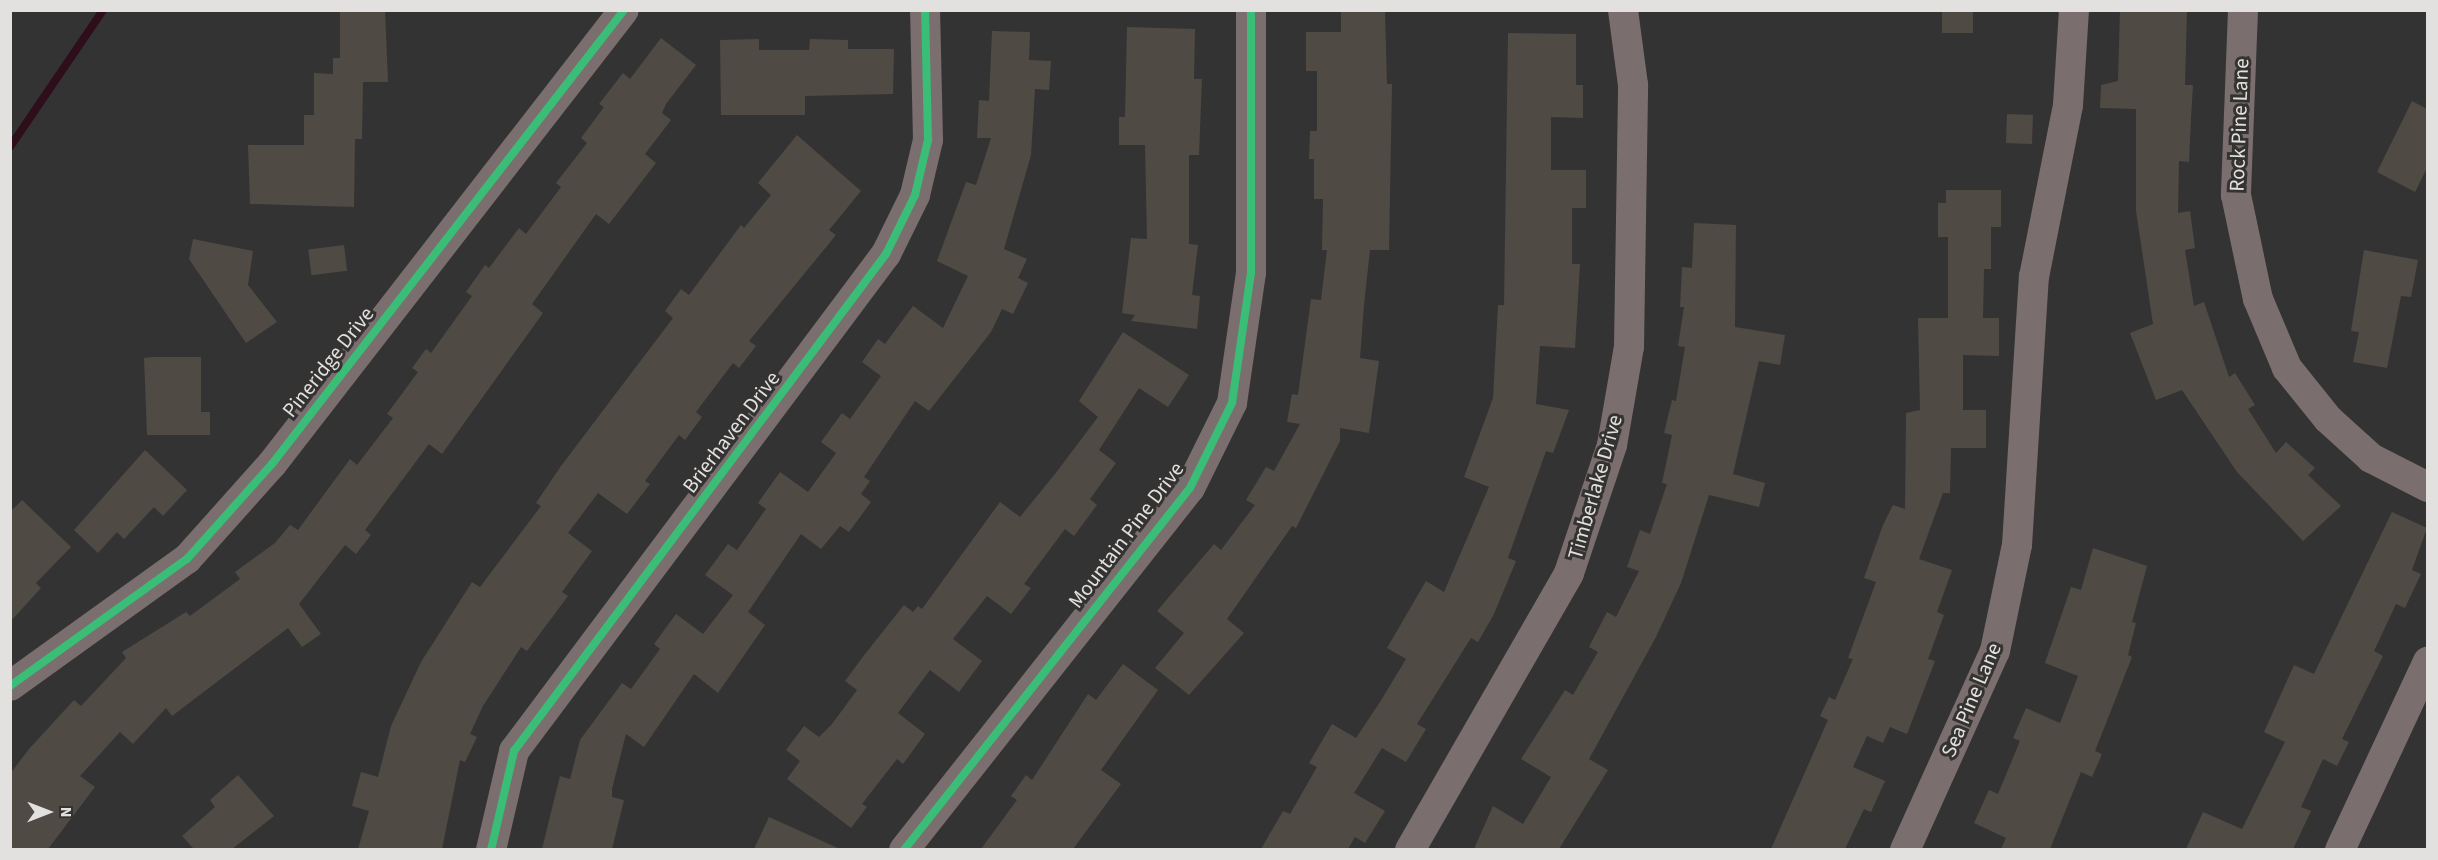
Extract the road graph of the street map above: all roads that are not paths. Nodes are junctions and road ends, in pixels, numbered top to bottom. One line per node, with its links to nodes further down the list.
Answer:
1 (624, 10): 9 (street, Pineridge Drive)
2 (925, 10): 10 (street, Brierhaven Drive)
3 (1251, 10): 11 (street, Mountain Pine Drive)
4 (1623, 10): 12 (street, Timberlake Drive)
5 (2074, 10): 13 (street, Sea Pine Lane)
6 (2243, 10): 7 (street, Rock Pine Lane)
7 (2427, 487)
8 (2427, 662): 14 (street)
9 (10, 686)
10 (491, 849)
11 (904, 849)
12 (1410, 849)
13 (1905, 849)
14 (2340, 849)

